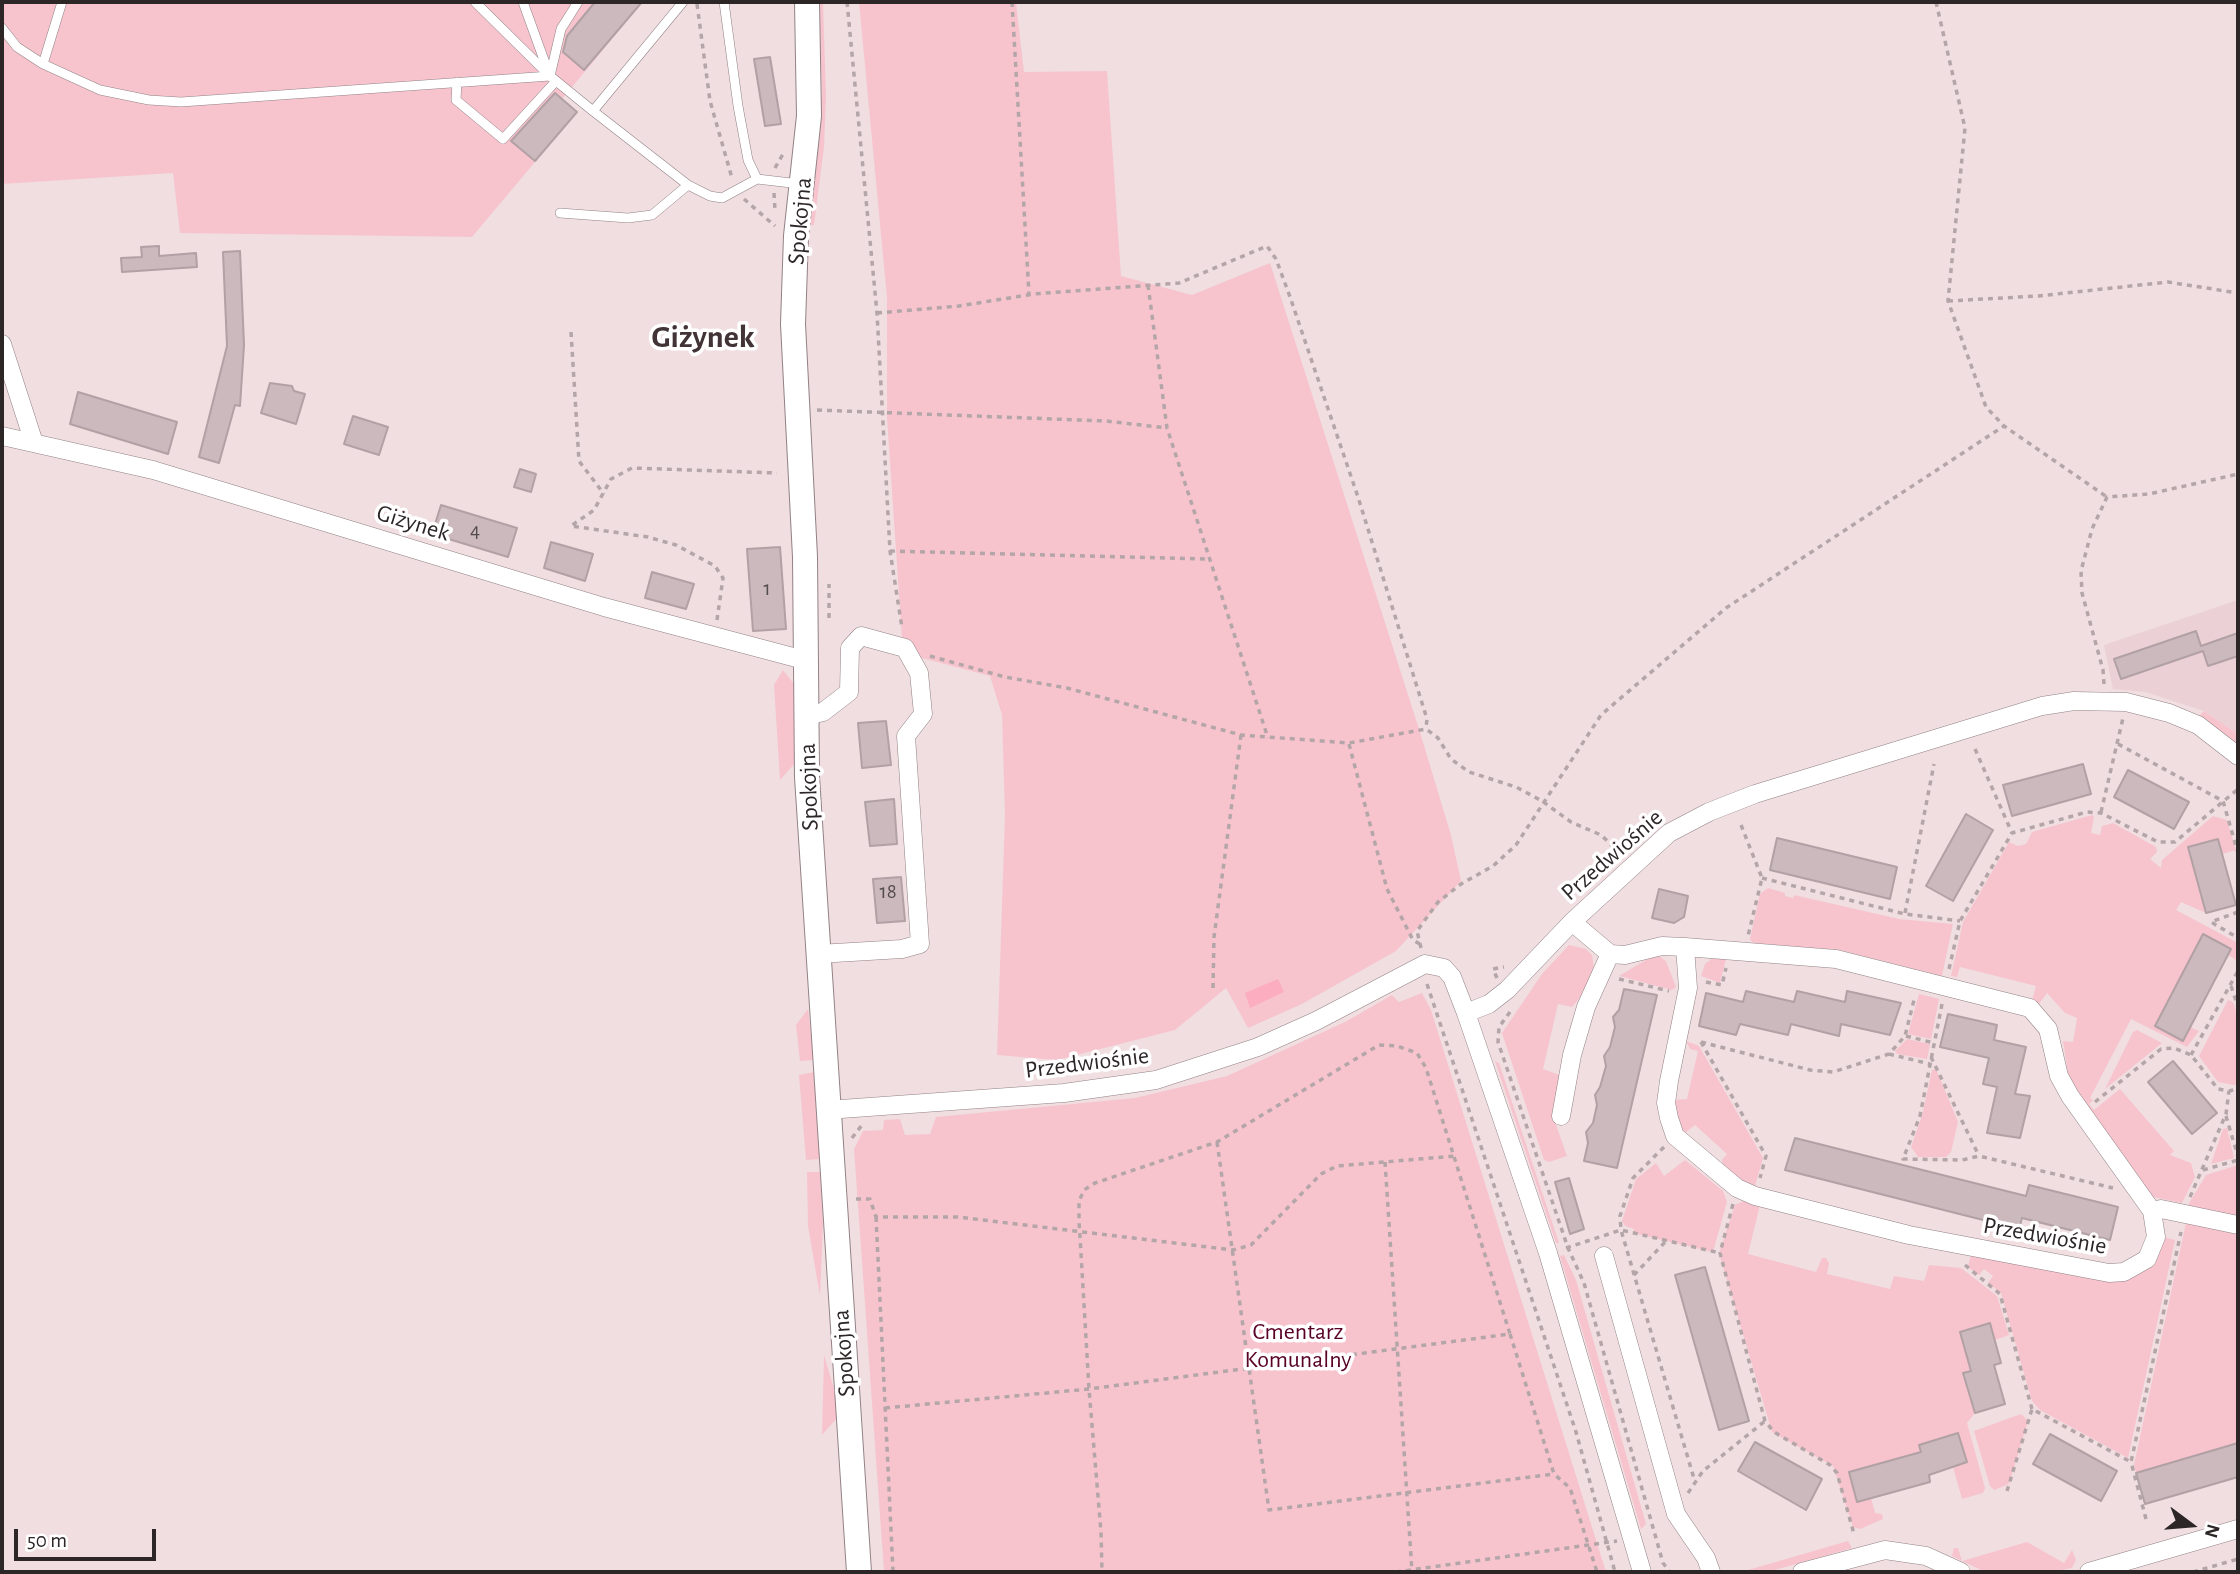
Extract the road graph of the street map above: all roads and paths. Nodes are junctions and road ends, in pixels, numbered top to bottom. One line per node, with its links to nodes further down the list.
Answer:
1 (62, 2): 13 (lane)
2 (475, 2): 14 (lane)
3 (523, 2): 14 (lane)
4 (578, 2): 14 (lane)
5 (683, 2): 16 (lane)
6 (696, 2): 20 (path)
7 (724, 2): 17 (lane)
8 (807, 2): 18 (street, Spokojna)
9 (846, 2): 27 (path)
10 (1012, 2): 25 (path)
11 (1936, 2): 26 (path)
12 (2, 28): 13 (lane)
13 (43, 64): 15 (lane)
14 (553, 79): 15 (lane); 15 (lane); 16 (lane)
15 (457, 82)
16 (593, 111): 19 (lane)
17 (757, 179): 18 (lane); 20 (lane)
18 (802, 184): 22 (street, Spokojna)
19 (688, 185): 20 (lane); 21 (lane)
20 (735, 189): 22 (path)
21 (560, 213)
22 (796, 236): 30 (street, Spokojna)
23 (1148, 285): 25 (path); 34 (path); 49 (path)
24 (2238, 293): 26 (path)
25 (1029, 294): 27 (path)
26 (1948, 301): 33 (path)
27 (877, 313): 31 (path)
28 (571, 332): 39 (path)
29 (2, 344): 36 (street)
30 (808, 409): 31 (path); 32 (path); 45 (street, Spokojna)
31 (881, 411): 34 (path); 41 (path)
32 (819, 423)
33 (2004, 426): 40 (path); 57 (path)
34 (1167, 428): 42 (path)
35 (2, 436): 36 (street, Giżynek)
36 (34, 443): 43 (street, Giżynek)
37 (777, 473): 39 (path)
38 (2238, 474): 40 (path)
39 (604, 494): 43 (path)
40 (2107, 497): 46 (path)
41 (890, 551): 42 (path); 44 (path)
42 (1209, 559): 51 (path)
43 (713, 637): 45 (street, Giżynek)
44 (905, 648): 48 (street); 50 (path); 72 (street)
45 (808, 661): 48 (street, Spokojna)
46 (2105, 700): 47 (street, Przedwiośnie); 62 (street, Przedwiośnie)
47 (2126, 702): 53 (path); 55 (street, Przedwiośnie)
48 (807, 716): 72 (street, Spokojna)
49 (1426, 729): 52 (path); 57 (path)
50 (1241, 735): 51 (path); 78 (path)
51 (1268, 738): 52 (path)
52 (1349, 743): 69 (path)
53 (2118, 744): 58 (path); 61 (path)
54 (1975, 749): 60 (path)
55 (2238, 756)
56 (1934, 764): 65 (path)
57 (1542, 801): 62 (path); 69 (path)
58 (2101, 813)
59 (1741, 825): 63 (path)
60 (2012, 833)
61 (2238, 853)
62 (1633, 864): 67 (street, Przedwiośnie)
63 (1762, 878): 65 (path); 71 (path)
64 (2238, 912): 68 (path)
65 (1905, 914): 66 (path)
66 (1960, 921)
67 (1572, 922): 73 (street, Przedwiośnie); 83 (street, Przedwiośnie)
68 (2238, 938)
69 (1420, 944): 74 (path)
70 (1685, 947): 71 (street); 73 (street); 79 (street)
71 (1744, 953): 79 (path); 95 (street)
72 (818, 954): 94 (street, Spokojna)
73 (1610, 954): 76 (street)
74 (1425, 964): 83 (street); 94 (street, Przedwiośnie); 139 (path)
75 (2238, 971): 77 (path)
76 (1603, 973): 79 (path); 97 (street)
77 (2231, 985): 81 (path); 89 (path)
78 (1213, 988)
79 (1688, 988): 84 (street)
80 (1916, 990): 85 (path)
81 (2238, 1007)
82 (1513, 1010): 116 (path)
83 (1466, 1013): 149 (street)
84 (1680, 1033): 86 (path); 98 (street)
85 (1905, 1036): 87 (path); 88 (path)
86 (1701, 1042): 88 (path); 106 (path)
87 (1934, 1043)
88 (1889, 1054): 91 (path)
89 (2191, 1055): 93 (path); 95 (path)
90 (1931, 1057): 101 (path)
91 (1930, 1064)
92 (2238, 1089): 93 (path)
93 (2229, 1091): 96 (path)
94 (827, 1110): 143 (street, Spokojna)
95 (2083, 1113): 108 (street)
96 (2226, 1114): 102 (path); 104 (path)
97 (1561, 1115)
98 (1675, 1136): 105 (street, Przedwiośnie); 112 (path)
99 (1217, 1142): 100 (path); 113 (path); 117 (path)
100 (1455, 1156): 103 (path); 122 (path)
101 (1979, 1156)
102 (2238, 1159): 104 (path)
103 (1385, 1162): 117 (path); 123 (path)
104 (2203, 1170): 109 (path)
105 (1737, 1188): 106 (street, Przedwiośnie); 119 (path)
106 (1755, 1196): 115 (street, Przedwiośnie)
107 (851, 1199): 110 (path)
108 (2152, 1211): 109 (street); 115 (street, Przedwiośnie)
109 (2185, 1213): 111 (street); 129 (path)
110 (876, 1217): 113 (path); 126 (path)
111 (2238, 1225)
112 (1621, 1230): 114 (path); 116 (path); 121 (path)
113 (1080, 1231): 117 (path); 125 (path)
114 (1666, 1241): 119 (path); 121 (path)
115 (1968, 1247): 127 (path)
116 (1568, 1248): 118 (path); 150 (path)
117 (1233, 1250): 124 (path)
118 (1558, 1250)
119 (1720, 1253): 128 (path)
120 (1604, 1256): 151 (street)
121 (1634, 1276): 131 (path)
122 (1510, 1334): 123 (path); 130 (path)
123 (1399, 1348): 124 (path); 133 (path)
124 (1252, 1368): 125 (path); 133 (path)
125 (1089, 1389): 126 (path); 145 (path)
126 (885, 1408): 144 (path)
127 (2032, 1409): 129 (path); 132 (path)
128 (1765, 1421): 131 (path); 137 (path)
129 (2131, 1462): 135 (path)
130 (1554, 1474): 133 (path); 140 (path)
131 (1695, 1482): 134 (path)
132 (2007, 1491)
133 (1409, 1492): 142 (path)
134 (1684, 1502)
135 (2146, 1519)
136 (2238, 1529): 154 (street)
137 (1854, 1534)
138 (1622, 1540): 139 (path)
139 (1606, 1543): 140 (path); 148 (path)
140 (1589, 1547): 142 (path); 147 (path)
141 (2238, 1559): 155 (path)
142 (1412, 1571): 146 (path)
143 (859, 1572)
144 (893, 1572)
145 (1102, 1572)
146 (1396, 1572)
147 (1597, 1572)
148 (1615, 1572)
149 (1643, 1572)
150 (1670, 1572)
151 (1711, 1572)
152 (1801, 1572): 153 (street)
153 (1961, 1572)
154 (2089, 1572)
155 (2193, 1572)

